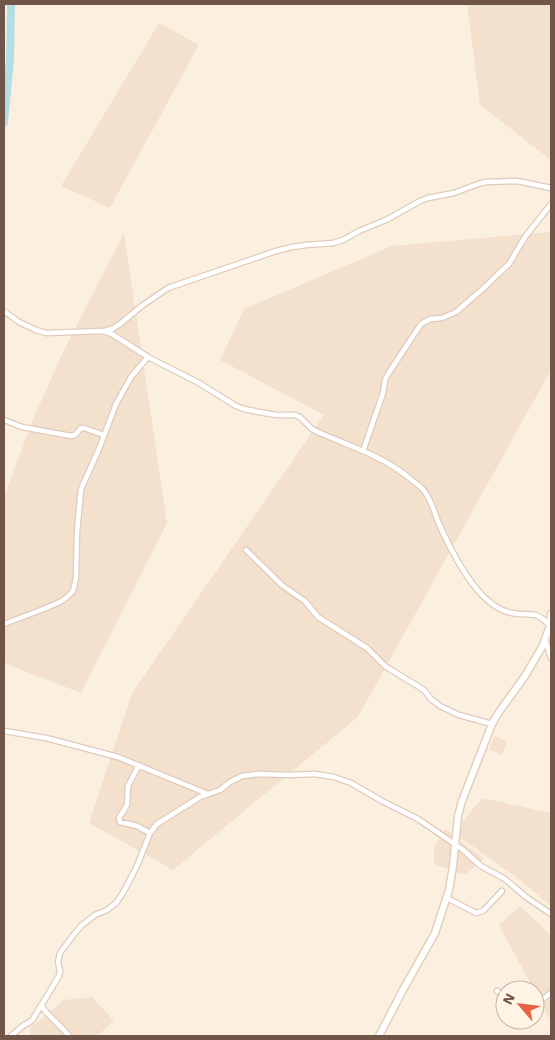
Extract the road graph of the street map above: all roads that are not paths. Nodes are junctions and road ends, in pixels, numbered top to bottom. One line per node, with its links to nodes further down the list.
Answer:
1 (551, 188): 4 (street)
2 (551, 204): 8 (street)
3 (4, 311): 4 (street)
4 (103, 331): 5 (street)
5 (148, 357): 7 (street); 8 (street)
6 (4, 420): 7 (street)
7 (104, 435): 11 (street)
8 (363, 451): 12 (street)
9 (246, 550): 15 (street)
10 (551, 614): 12 (street)
11 (4, 624)
12 (550, 626): 13 (street)
13 (545, 639): 14 (street); 15 (street)
14 (551, 658)
15 (492, 724): 20 (street)
16 (4, 731): 17 (street)
17 (139, 765): 18 (street); 19 (street)
18 (208, 794): 19 (street); 20 (street)
19 (150, 834): 24 (street)
20 (456, 844): 22 (street); 23 (street)
21 (502, 891): 22 (street)
22 (447, 898): 27 (street)
23 (551, 914)
24 (41, 1005): 25 (street); 26 (street)
25 (11, 1036)
26 (69, 1036)
27 (378, 1036)

